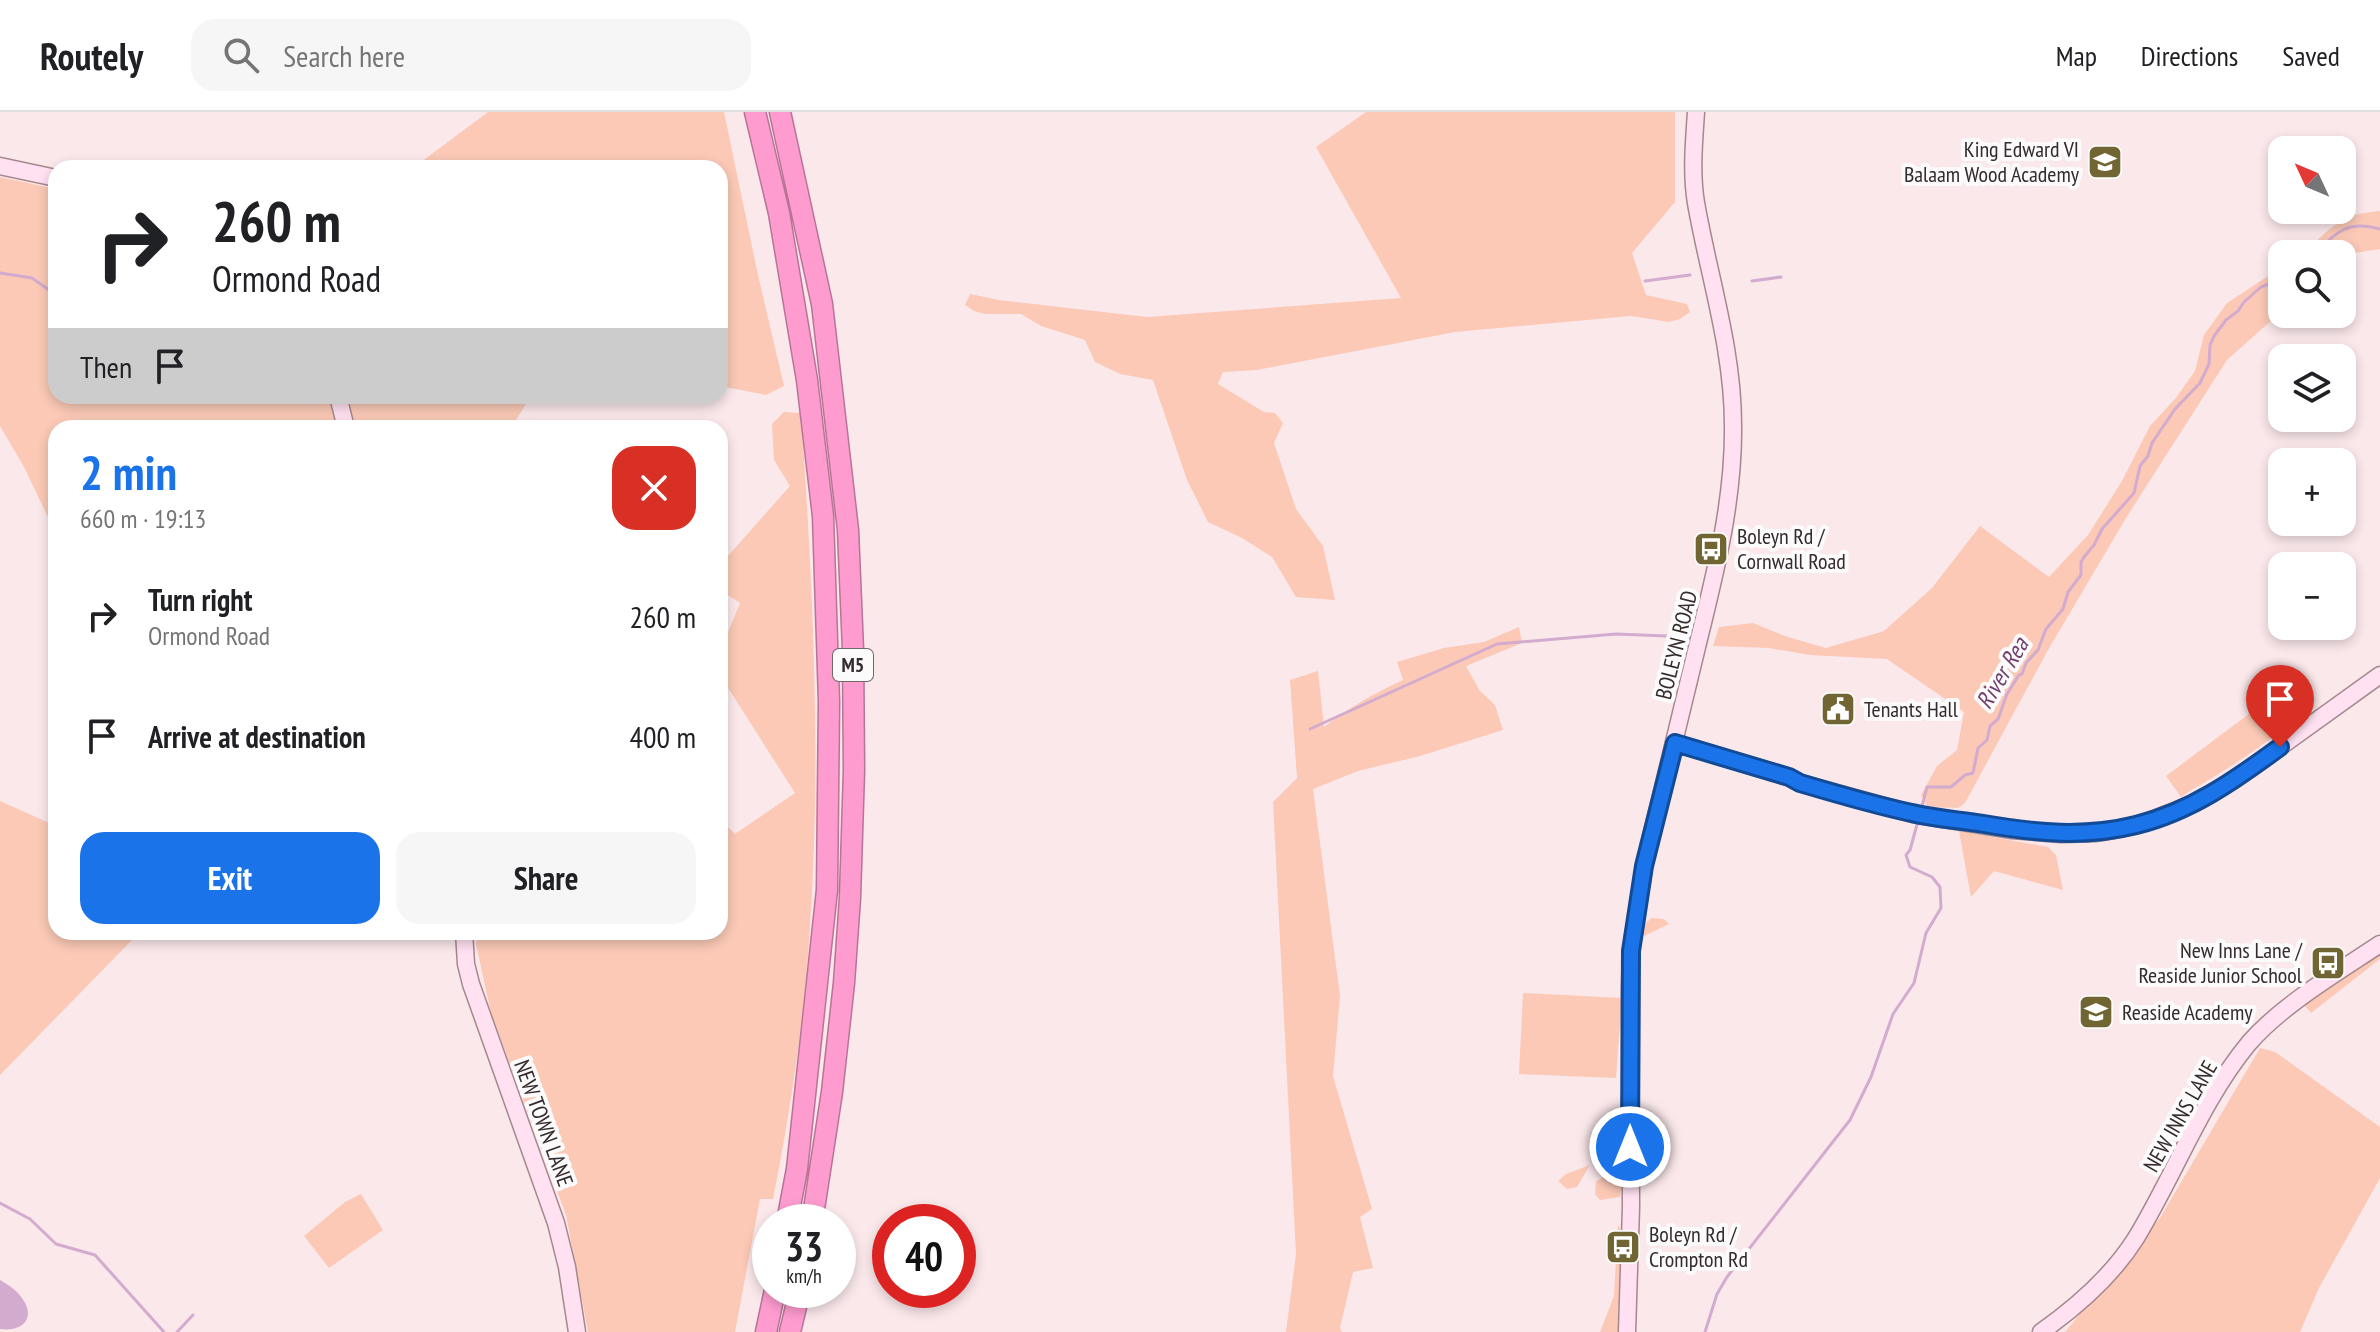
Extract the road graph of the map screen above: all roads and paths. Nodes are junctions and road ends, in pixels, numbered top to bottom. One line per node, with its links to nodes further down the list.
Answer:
1 (755, 112): 10 (highway, M5)
2 (780, 112): 11 (highway, M5)
3 (1696, 112): 7 (street, BOLEYN ROAD)
4 (0, 166): 5 (street)
5 (48, 176)
6 (2380, 675): 7 (street)
7 (1675, 743): 17 (street, BOLEYN ROAD)
8 (464, 940): 14 (street, NEW TOWN LANE)
9 (2380, 944): 18 (street, NEW INNS LANE)
10 (790, 1204)
11 (815, 1204)
12 (771, 1308): 15 (highway)
13 (796, 1308): 16 (highway)
14 (577, 1332)
15 (766, 1332)
16 (790, 1332)
17 (1627, 1332)
18 (2041, 1332)

